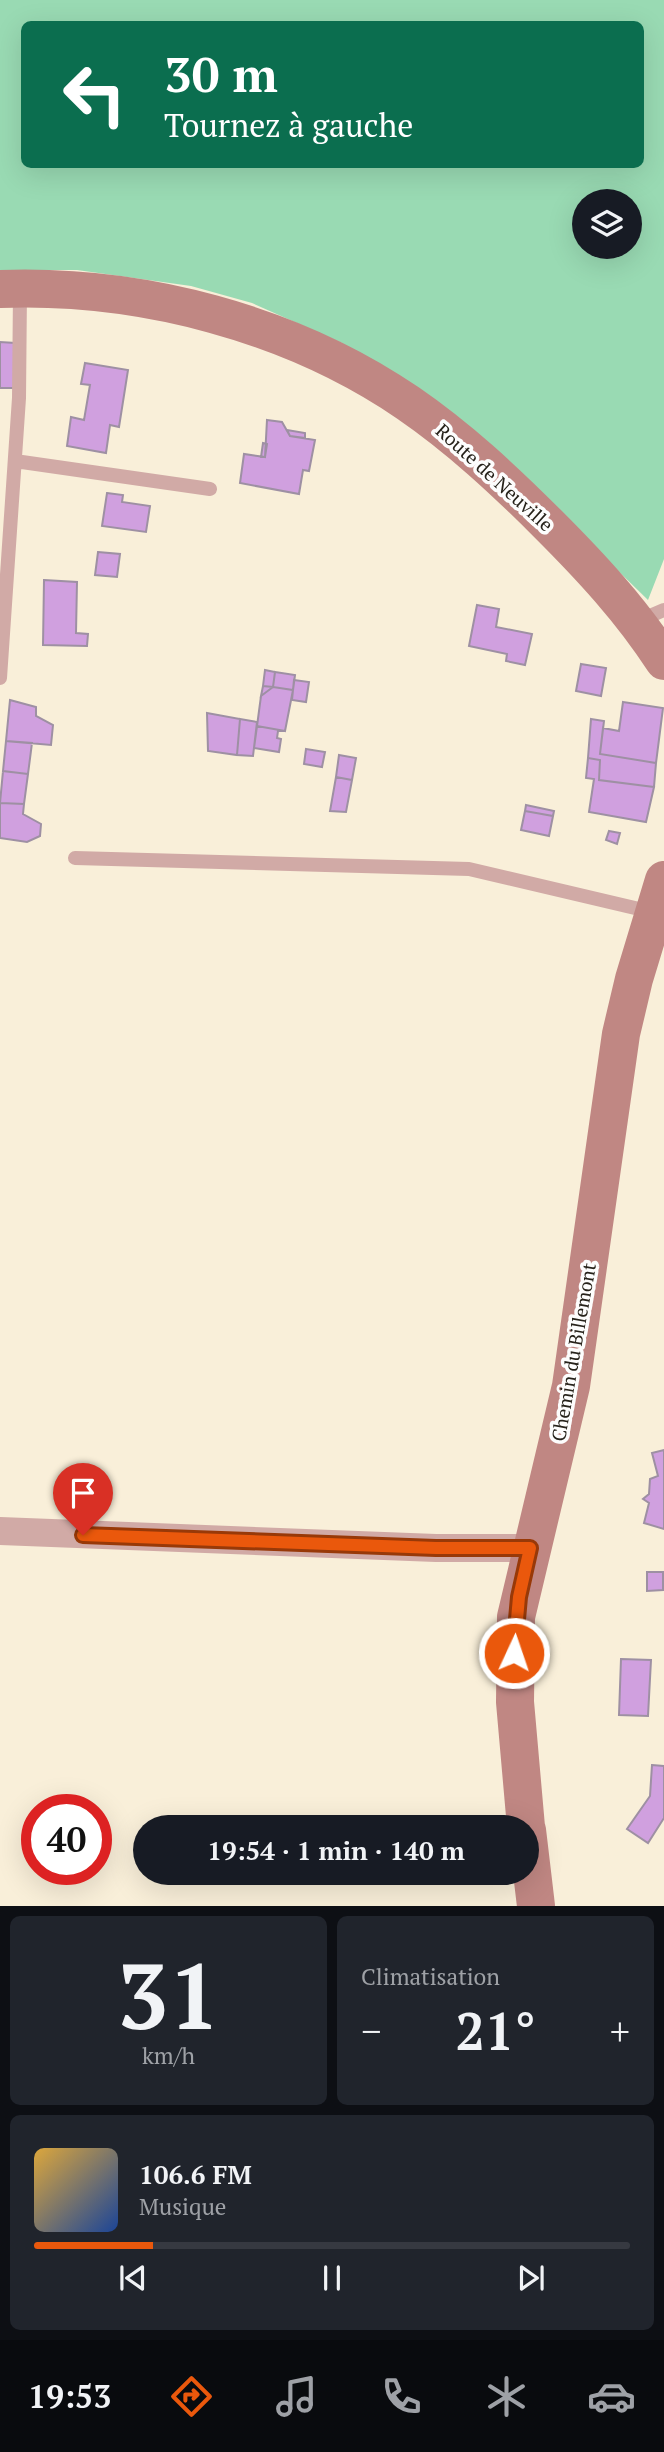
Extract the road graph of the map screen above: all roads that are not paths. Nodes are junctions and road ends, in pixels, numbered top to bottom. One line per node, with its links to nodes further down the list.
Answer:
1 (10, 298): 2 (lane); 4 (street, Route de Neuville)
2 (15, 461): 3 (lane); 6 (lane)
3 (210, 489)
4 (642, 621): 5 (street, Route de Neuville)
5 (664, 664)
6 (0, 678)
7 (75, 858): 8 (lane)
8 (658, 896): 10 (street, Chemin du Billemont)
9 (0, 1531): 10 (street)
10 (530, 1548): 11 (street, Chemin du Billemont)
11 (526, 1815)
12 (534, 1885): 13 (street, Chemin du Billemont)
13 (536, 1906)

